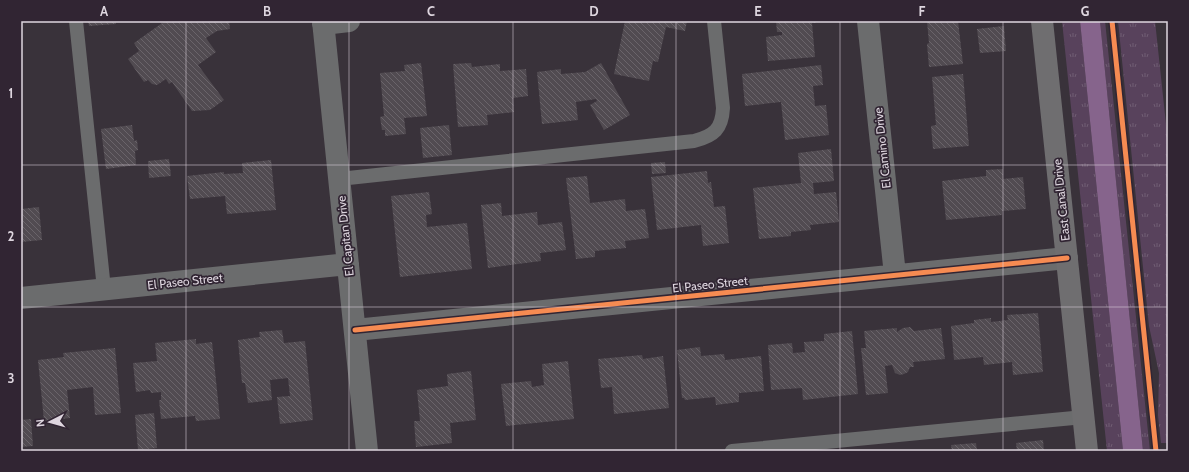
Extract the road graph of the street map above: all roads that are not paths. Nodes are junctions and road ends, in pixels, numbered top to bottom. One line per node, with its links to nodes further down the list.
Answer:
1 (76, 21): 11 (lane)
2 (349, 21): 6 (street)
3 (714, 21): 7 (lane)
4 (868, 21): 10 (street, El Camino Drive)
5 (1042, 21): 8 (main road, East Canal Drive)
6 (323, 22): 7 (street, El Capitan Drive)
7 (339, 179): 9 (street, El Capitan Drive)
8 (1067, 258): 10 (street, El Paseo Street); 14 (main road, East Canal Drive)
9 (348, 264): 11 (street, El Paseo Street); 13 (street, El Capitan Drive)
10 (895, 275): 13 (street, El Paseo Street)
11 (104, 290): 12 (street, El Paseo Street)
12 (21, 298)
13 (355, 330): 15 (street, El Capitan Drive)
14 (1084, 417): 16 (lane); 17 (main road, East Canal Drive)
15 (367, 451)
16 (732, 451)
17 (1087, 451)

